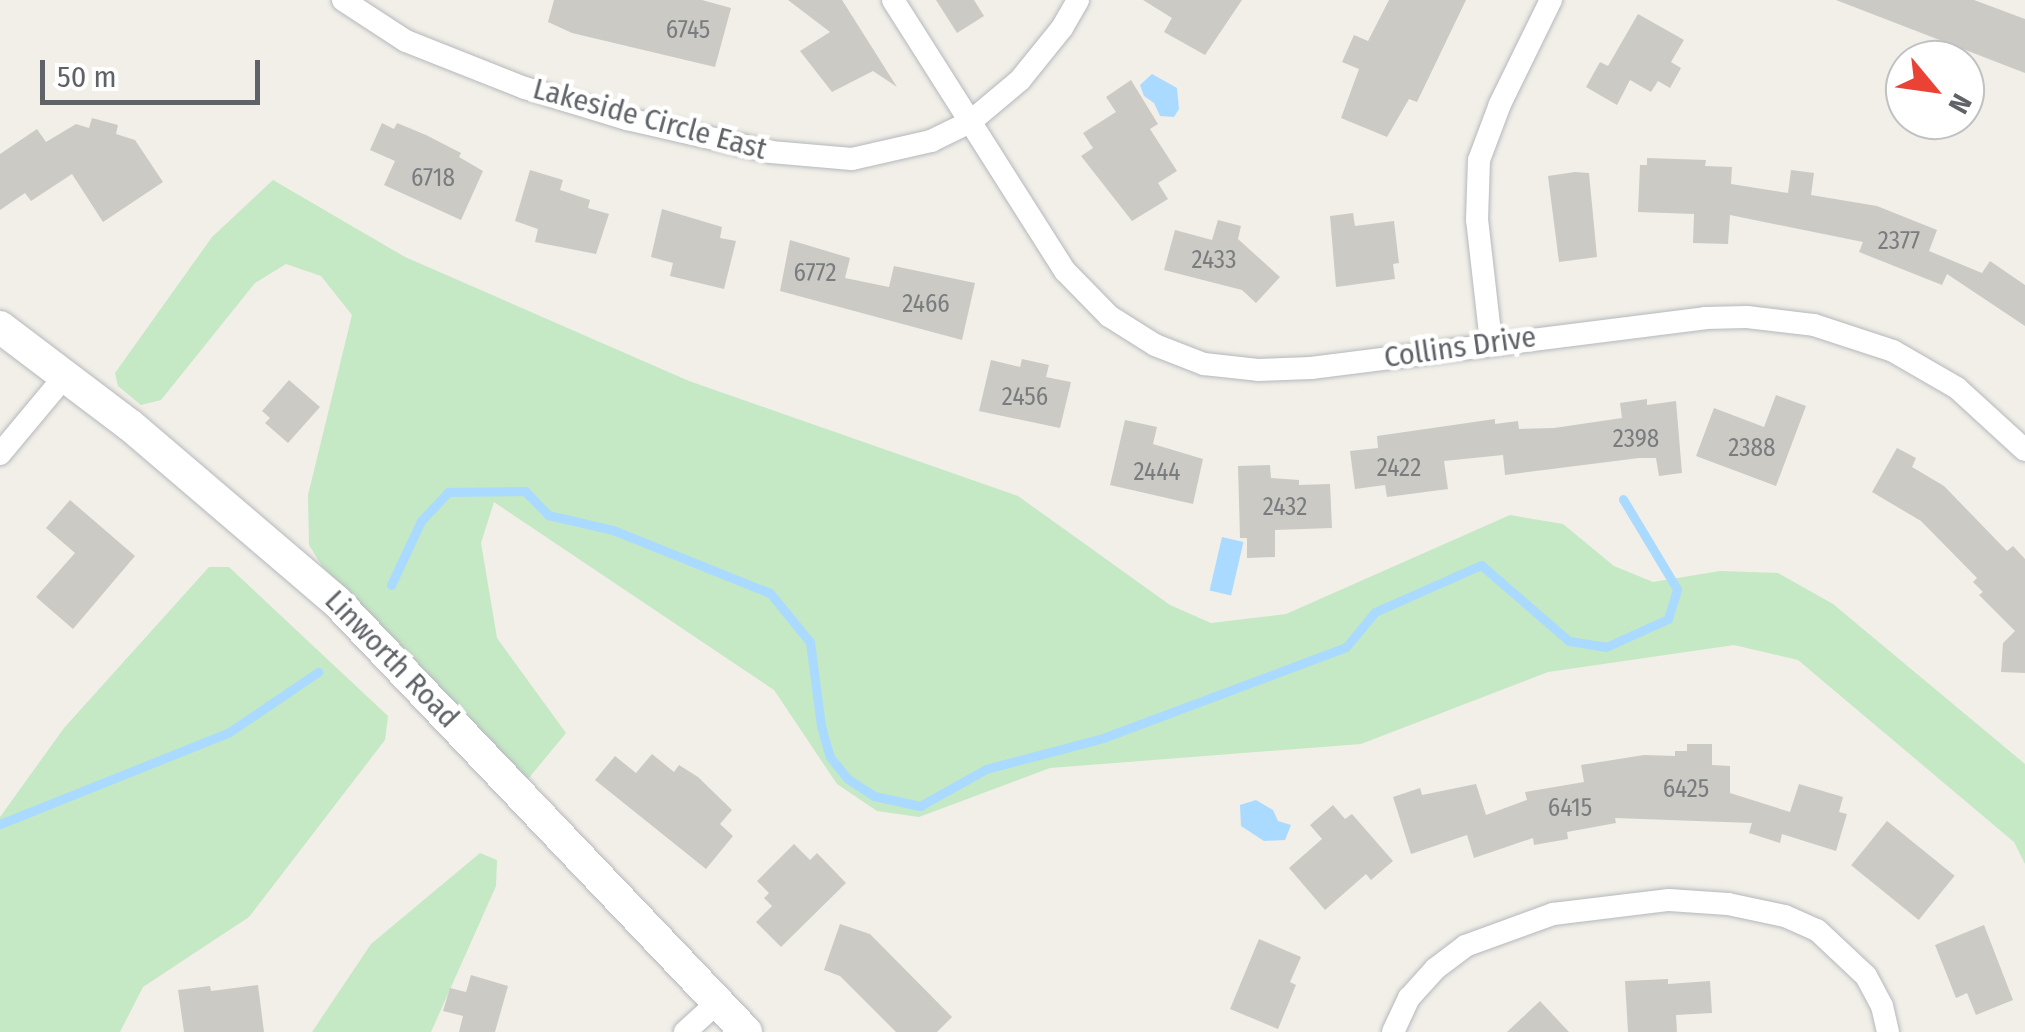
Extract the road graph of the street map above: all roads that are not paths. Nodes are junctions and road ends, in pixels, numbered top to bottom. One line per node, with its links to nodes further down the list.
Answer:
1 (344, 0): 5 (street, Lakeside Circle East)
2 (893, 0): 5 (street, Collins Drive)
3 (1078, 0): 5 (street, Lakeside Circle East)
4 (1551, 0): 7 (street)
5 (970, 122): 7 (street, Collins Drive)
6 (0, 328): 8 (main road, Linworth Road)
7 (1491, 342): 9 (street, Collins Drive)
8 (65, 376): 10 (street); 11 (main road, Linworth Road)
9 (2025, 450)
10 (0, 454)
11 (718, 1002): 12 (street); 13 (main road, Linworth Road)
12 (685, 1032)
13 (746, 1032)
14 (1394, 1032): 15 (street)
15 (1888, 1032)

